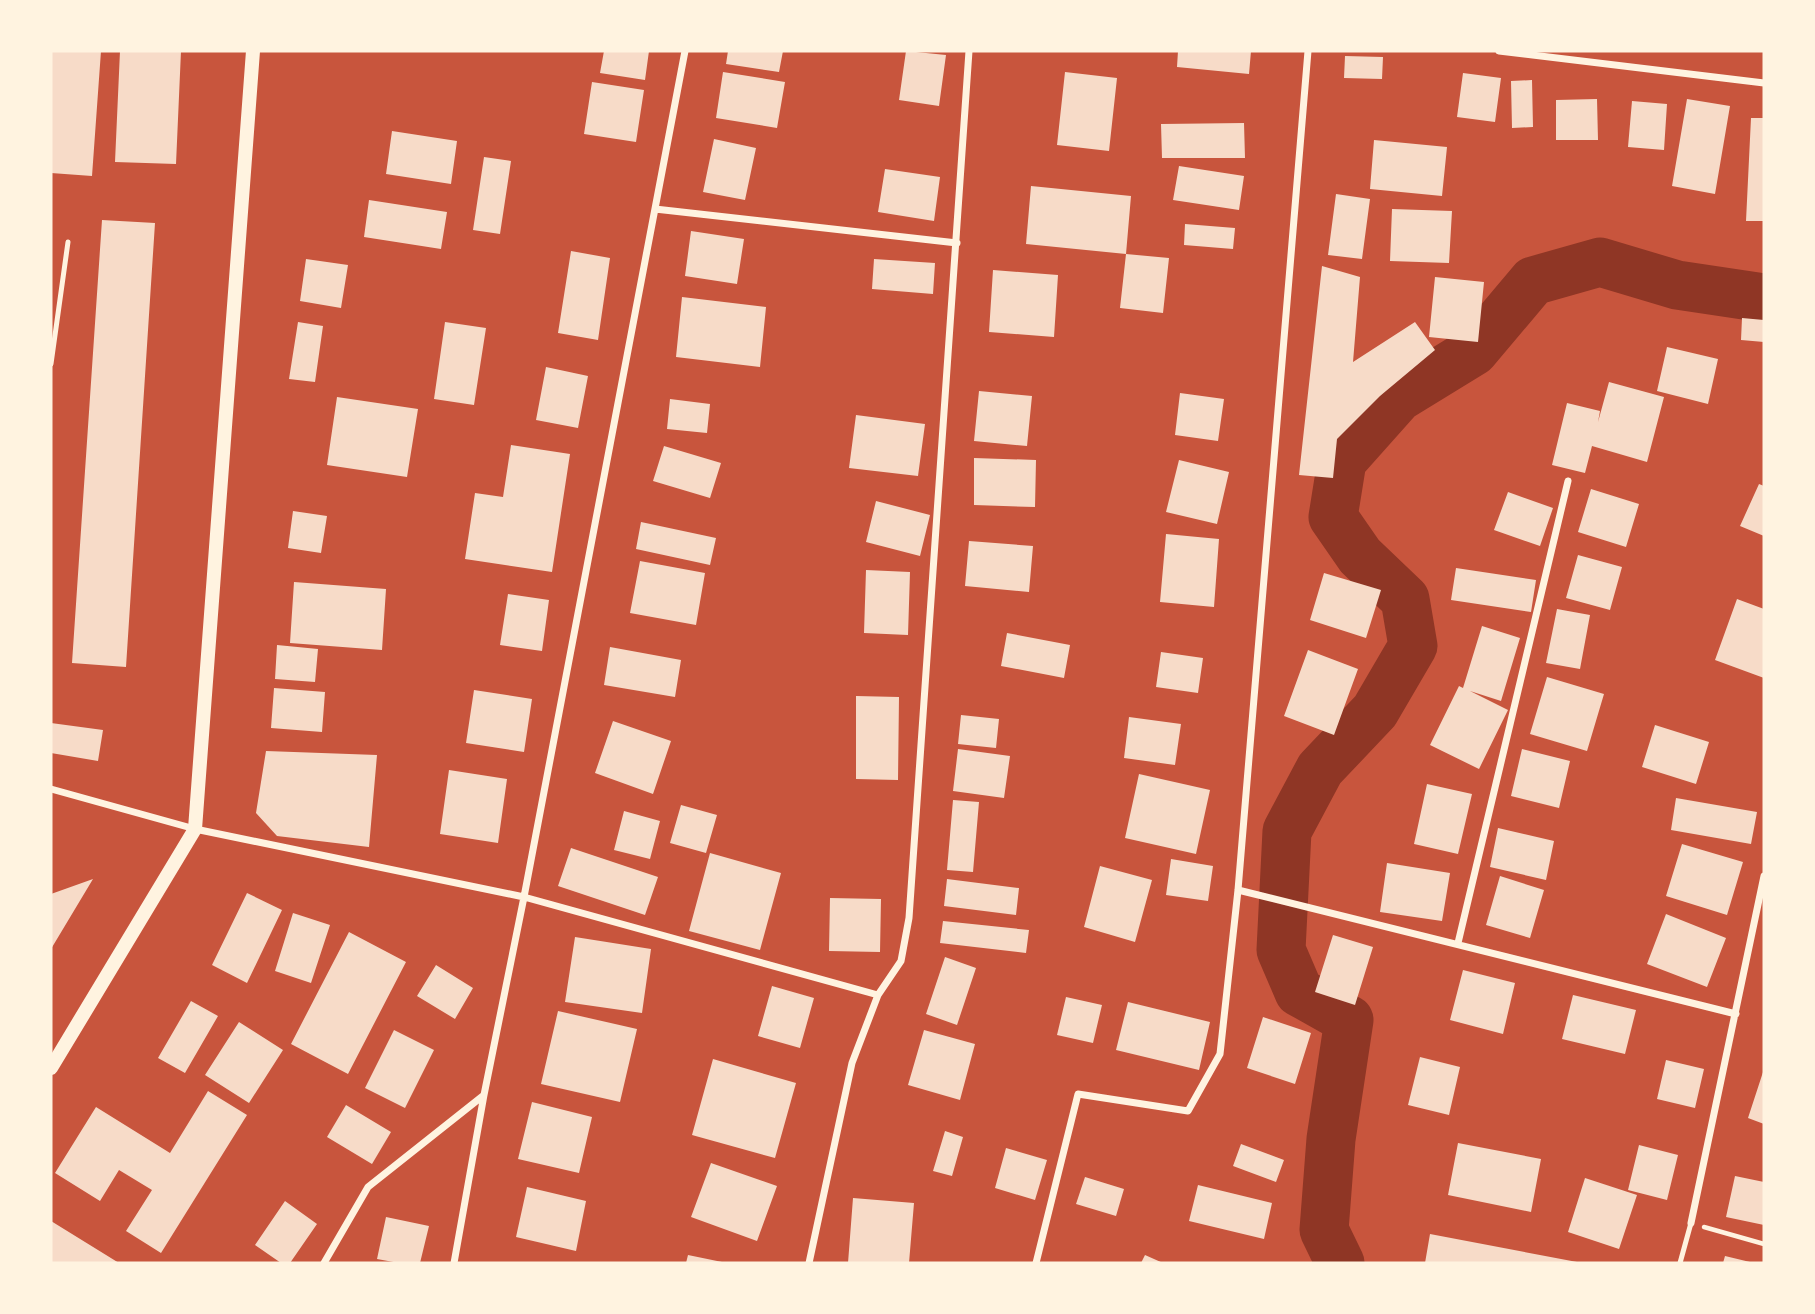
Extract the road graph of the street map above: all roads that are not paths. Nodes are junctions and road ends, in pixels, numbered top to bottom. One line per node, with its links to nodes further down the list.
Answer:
1 (253, 51): 13 (main road)
2 (685, 51): 7 (street)
3 (969, 51): 9 (street)
4 (1308, 51): 15 (street)
5 (1499, 51): 6 (street)
6 (1764, 83)
7 (655, 209): 9 (street); 16 (street)
8 (68, 242): 10 (lane)
9 (957, 243): 18 (street)
10 (51, 364)
11 (1568, 481): 17 (street)
12 (51, 789): 13 (street)
13 (195, 830): 16 (street); 20 (main road)
14 (1764, 876): 19 (street)
15 (1238, 890): 17 (street); 26 (street)
16 (524, 897): 18 (street); 21 (street)
17 (1458, 943): 19 (street)
18 (878, 995): 25 (street)
19 (1736, 1014): 22 (street)
20 (51, 1068)
21 (484, 1095): 23 (street); 24 (street)
22 (1691, 1223): 27 (lane)
23 (324, 1263)
24 (454, 1263)
25 (809, 1263)
26 (1036, 1263)
27 (1680, 1263)

